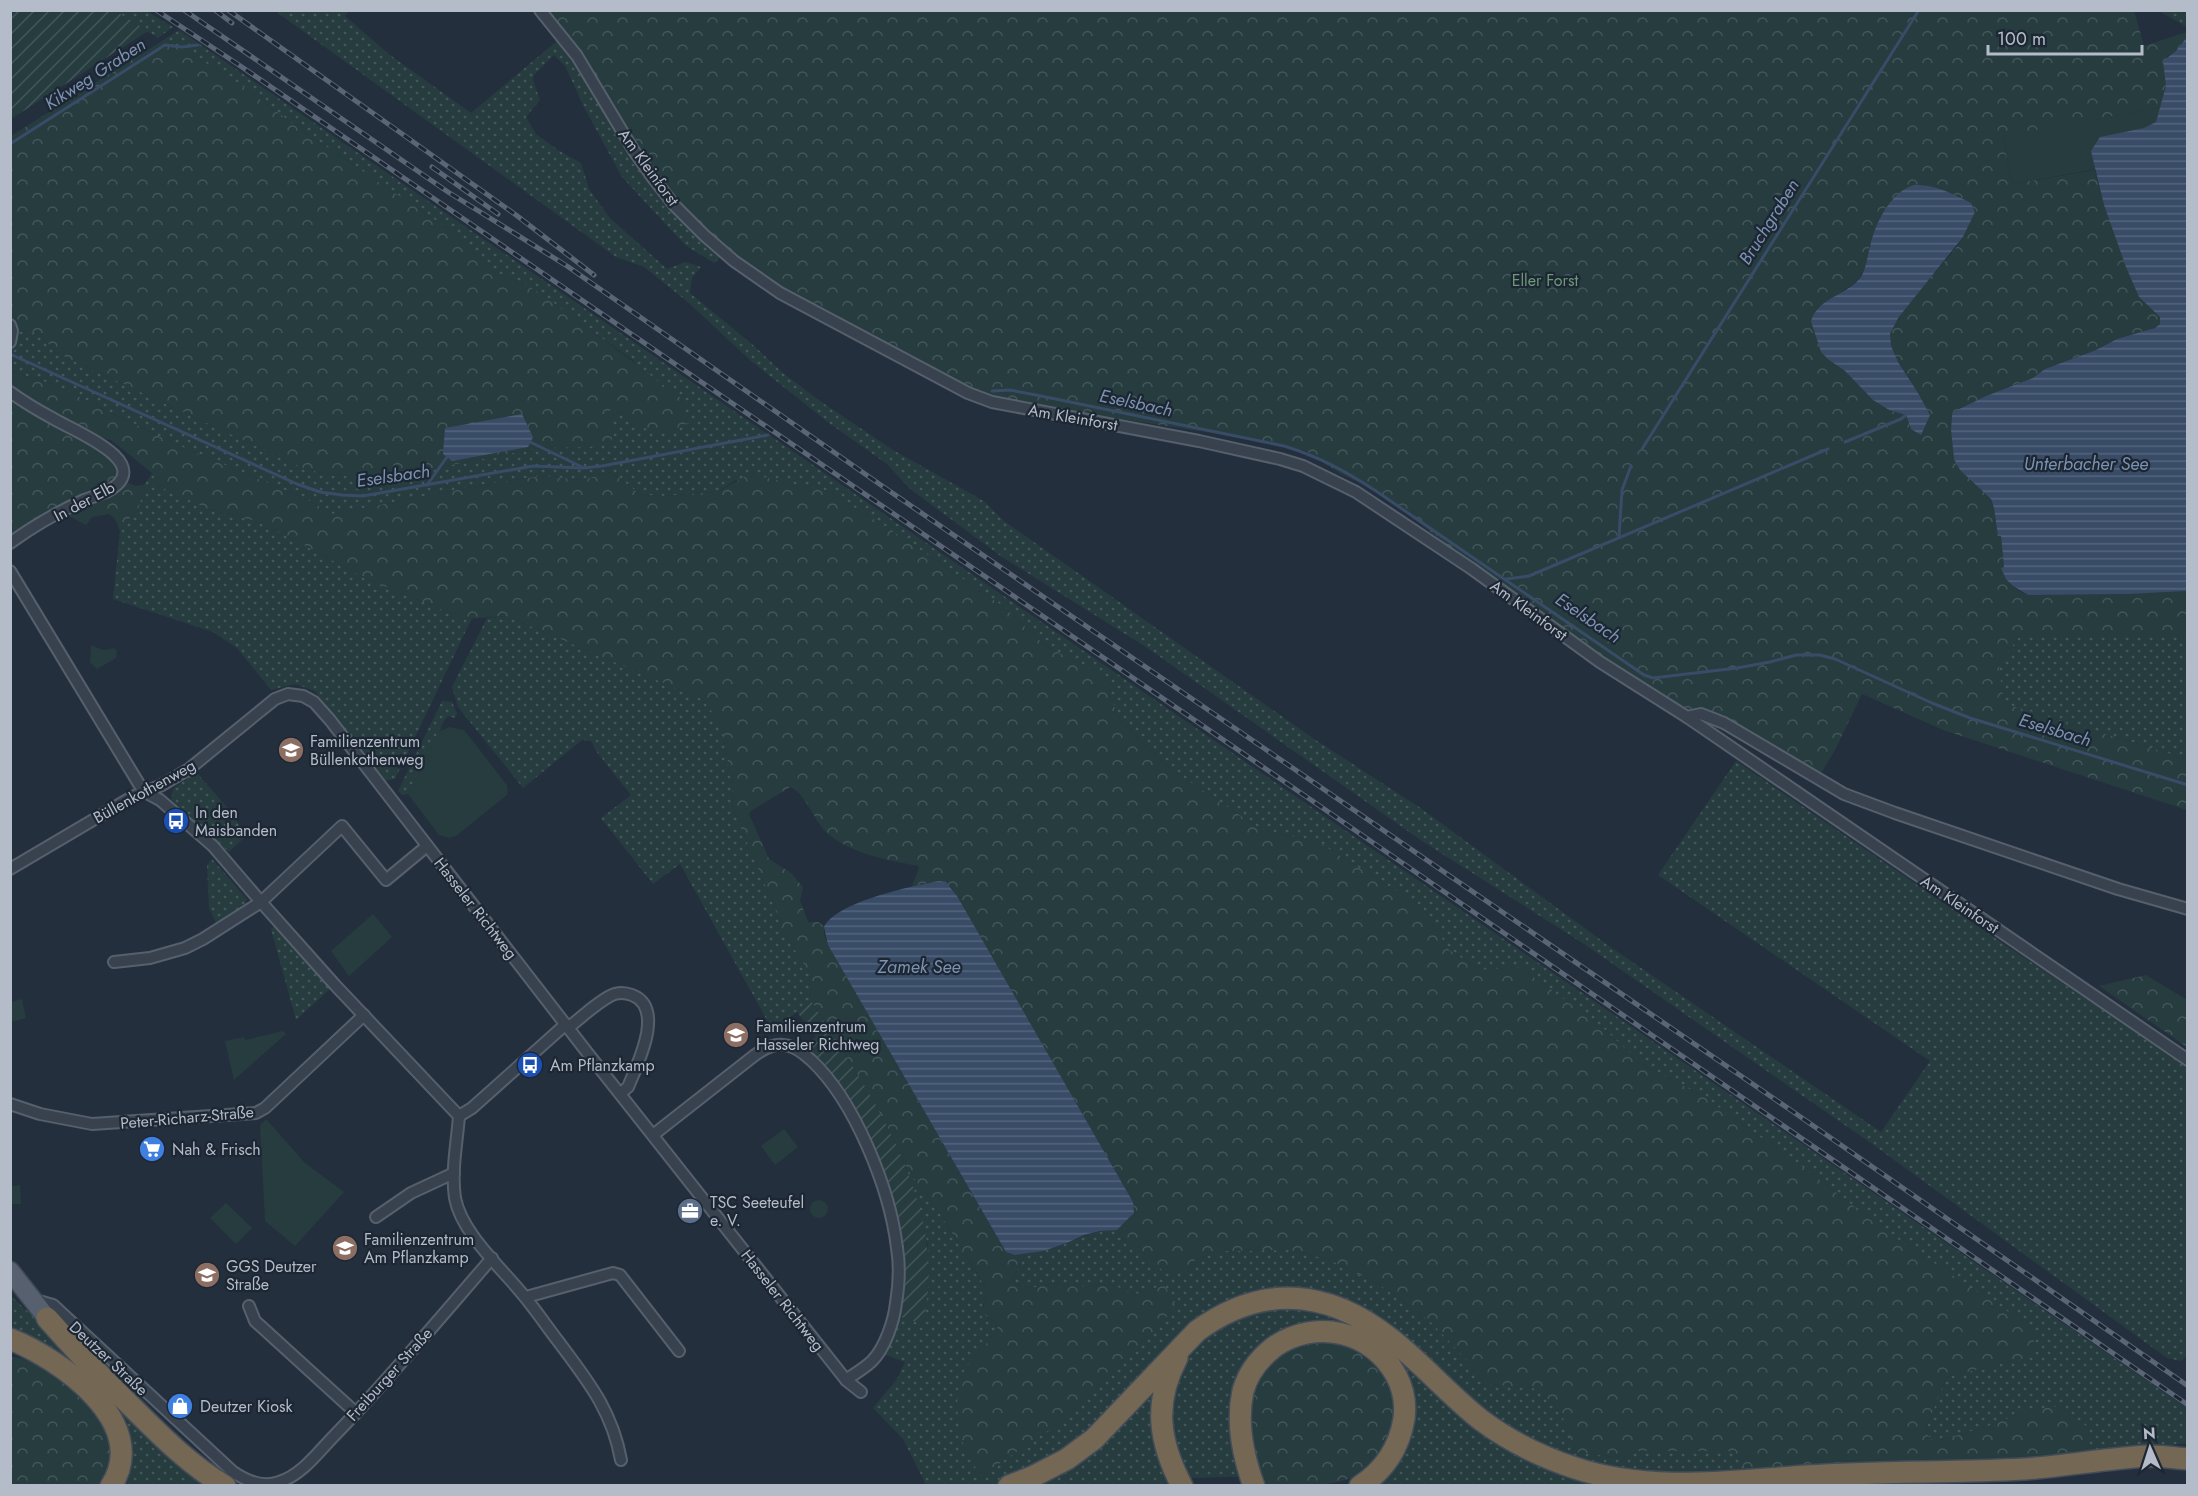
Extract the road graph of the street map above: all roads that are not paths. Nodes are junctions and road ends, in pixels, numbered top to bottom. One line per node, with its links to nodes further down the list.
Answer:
1 (540, 10): 8 (street, Am Kleinforst)
2 (10, 325): 3 (street)
3 (11, 341)
4 (10, 392): 5 (street, In der Elb)
5 (10, 543)
6 (10, 571): 11 (street)
7 (303, 696): 11 (street, Büllenkothenweg); 12 (street, Hasseler Richtweg)
8 (1687, 717): 9 (street, Am Kleinforst); 10 (street, Am Kleinforst)
9 (1742, 735): 10 (street); 15 (street, Am Kleinforst)
10 (1732, 748): 19 (street, Am Kleinforst)
11 (145, 792): 13 (street, Büllenkothenweg); 14 (street)
12 (427, 846): 14 (street, Hasseler Richtweg); 18 (street, Hasseler Richtweg)
13 (10, 869)
14 (261, 902): 16 (street); 17 (street)
15 (2187, 909)
16 (114, 962)
17 (364, 1015): 21 (street, Peter-Richarz-Straße); 22 (street)
18 (568, 1025): 20 (street, Hasseler Richtweg); 20 (street); 22 (street)
19 (2187, 1060)
20 (621, 1093): 23 (street, Hasseler Richtweg)
21 (10, 1104)
22 (459, 1116): 24 (street)
23 (653, 1135): 37 (street, Hasseler Richtweg); 37 (street)
24 (454, 1173): 25 (street); 26 (street)
25 (376, 1216)
26 (492, 1258): 29 (street); 39 (street, Freiburger Straße)
27 (10, 1270): 28 (main road)
28 (21, 1295): 31 (main road)
29 (526, 1298): 35 (street); 41 (street)
30 (249, 1306): 39 (street)
31 (50, 1312): 45 (street, Deutzer Straße); 47 (highway)
32 (10, 1339): 36 (highway)
33 (1184, 1346): 40 (highway); 44 (highway); 48 (highway)
34 (10, 1349): 36 (highway)
35 (679, 1351)
36 (50, 1360): 46 (highway)
37 (846, 1380): 38 (street, Hasseler Richtweg)
38 (861, 1392)
39 (356, 1413): 45 (street, Freiburger Straße)
40 (2187, 1459)
41 (621, 1460)
42 (2187, 1464): 50 (highway)
43 (1251, 1478): 49 (highway)
44 (1179, 1479)
45 (280, 1482)
46 (111, 1485)
47 (225, 1485)
48 (1009, 1485)
49 (1360, 1485)
50 (1980, 1485)

